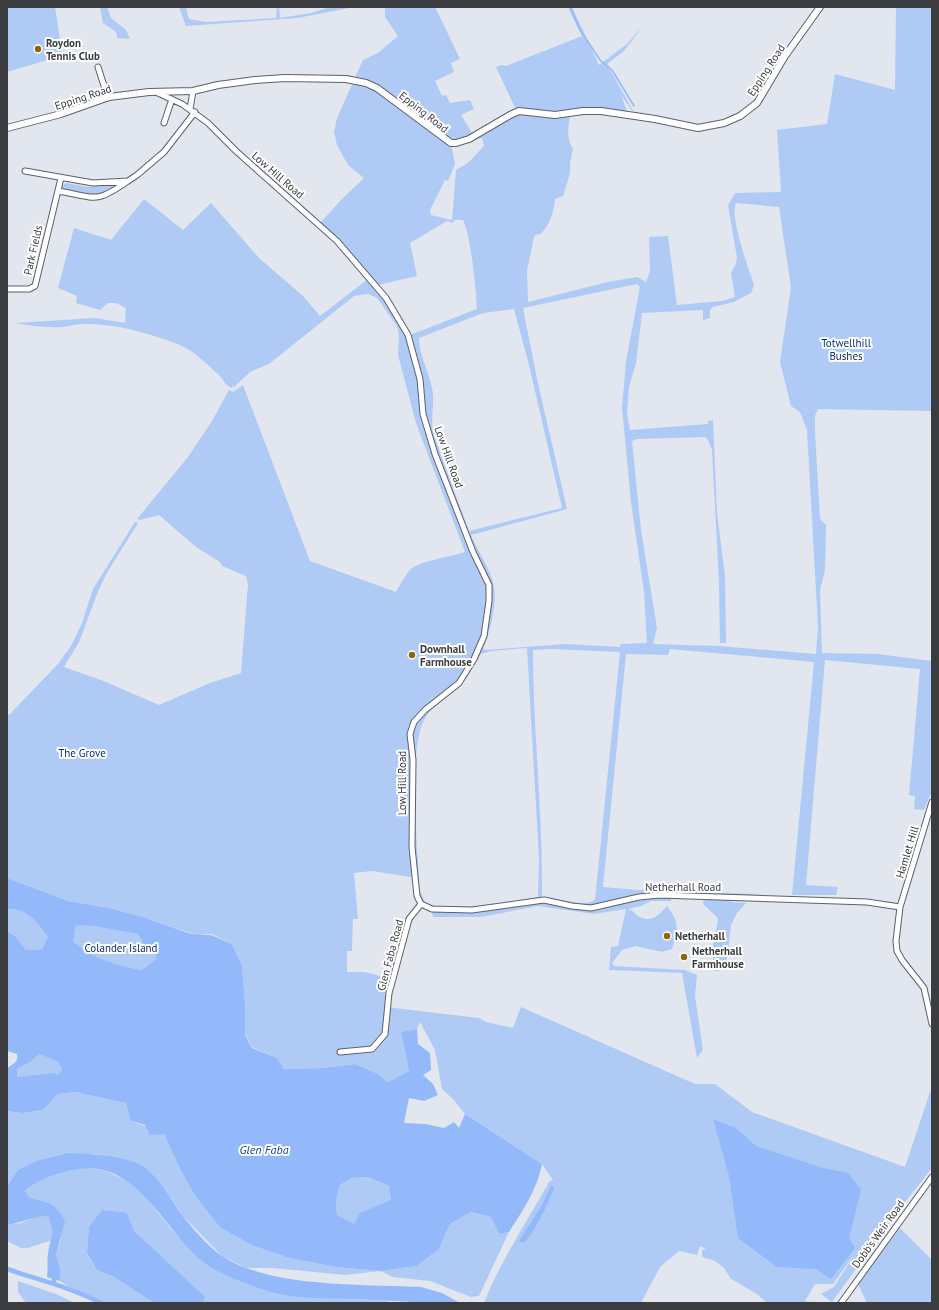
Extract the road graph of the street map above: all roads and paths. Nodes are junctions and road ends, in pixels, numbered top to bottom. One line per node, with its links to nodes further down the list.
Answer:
1 (820, 7): 3 (main road, Epping Road)
2 (98, 67): 5 (street)
3 (193, 91): 4 (main road, Epping Road); 7 (street)
4 (158, 93): 5 (main road, Epping Road); 6 (street, Low Hill Road)
5 (108, 98): 9 (main road, Epping Road)
6 (172, 99): 7 (street, Low Hill Road); 8 (street)
7 (192, 111): 13 (street); 18 (street, Low Hill Road)
8 (164, 123)
9 (7, 128)
10 (25, 171): 11 (street)
11 (61, 178): 12 (street); 15 (street, Park Fields)
12 (112, 180): 13 (street); 14 (street)
13 (128, 181): 14 (street)
14 (115, 190): 15 (street)
15 (58, 191): 16 (street, Park Fields)
16 (7, 289)
17 (932, 802): 19 (street, Hamlet Hill)
18 (421, 904): 19 (street, Netherhall Road); 21 (street, Glen Faba Road)
19 (900, 907): 20 (street, Hamlet Hill)
20 (932, 1024)
21 (340, 1052)
22 (932, 1176): 23 (street, Dobb's Weir Road)
23 (841, 1303)

